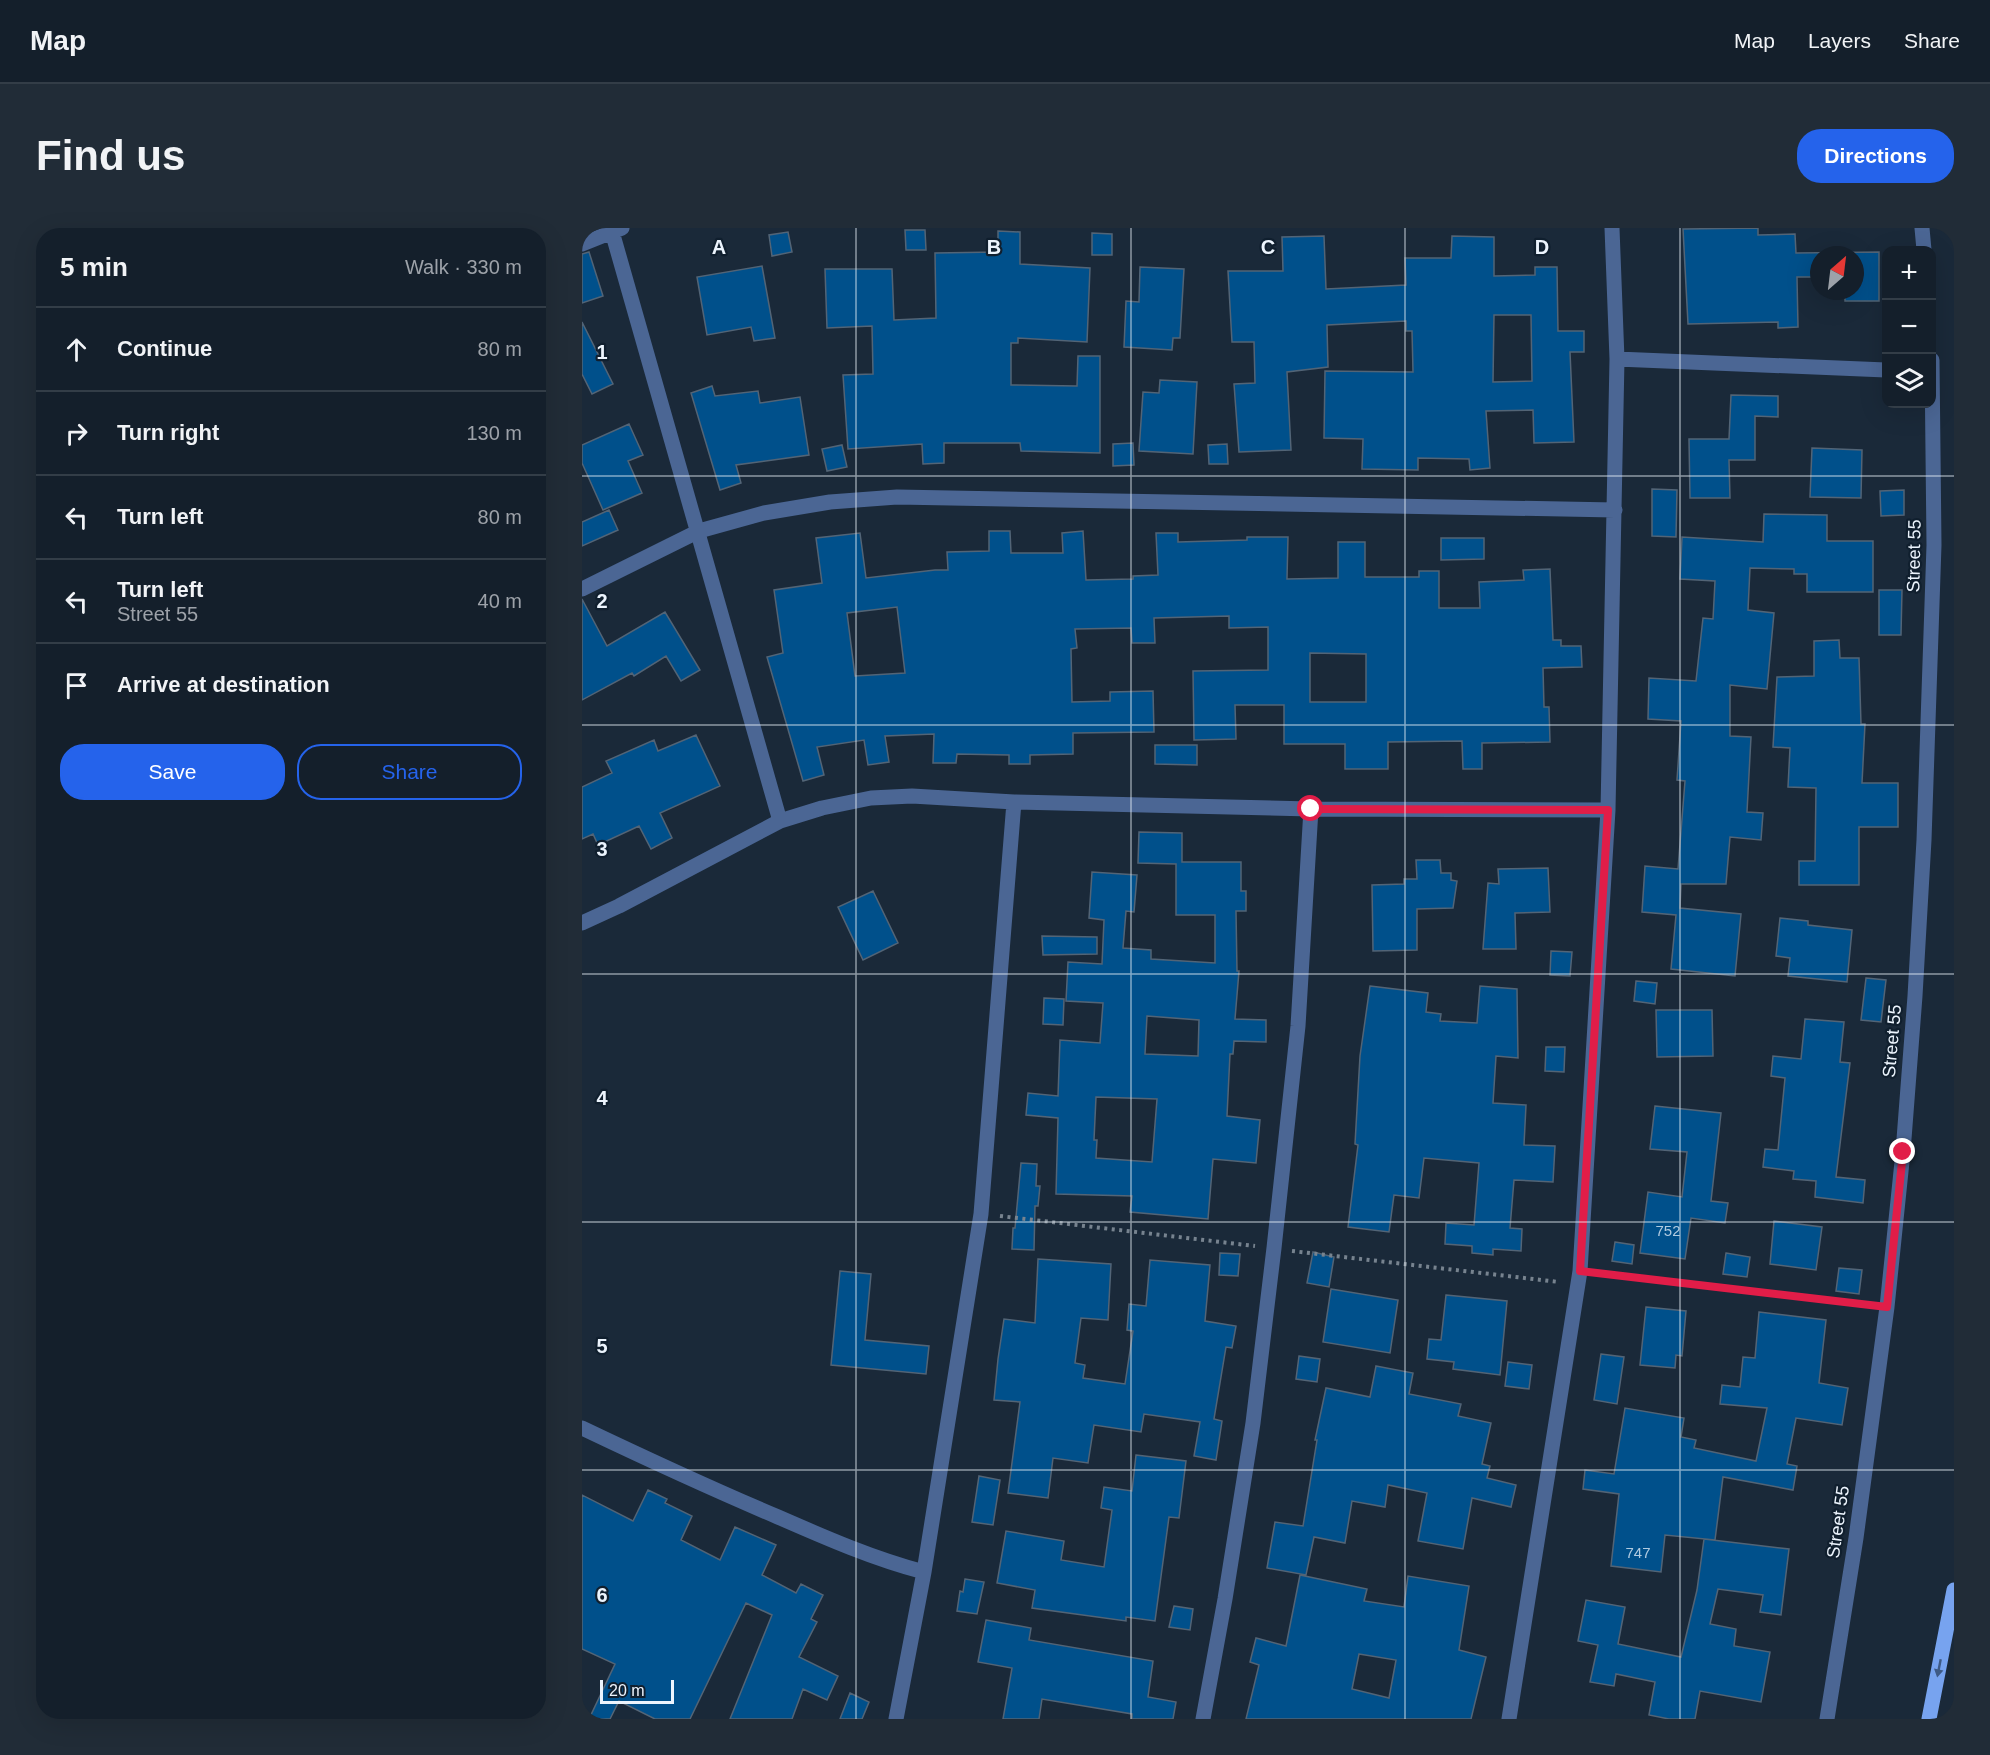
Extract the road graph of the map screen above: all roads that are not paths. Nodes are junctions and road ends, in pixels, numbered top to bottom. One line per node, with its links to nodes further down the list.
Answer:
1 (1612, 228): 6 (street)
2 (1922, 228): 5 (street)
3 (615, 229): 4 (street); 10 (street)
4 (582, 244)
5 (1924, 246)
6 (1617, 359): 7 (street); 9 (street)
7 (1882, 370)
8 (1932, 408): 23 (street, Street 55)
9 (1615, 510): 10 (street); 14 (street)
10 (699, 531): 11 (street); 15 (street)
11 (582, 589)
12 (1014, 802): 13 (street); 15 (street); 18 (street)
13 (1311, 809): 14 (street); 21 (street)
14 (1608, 810): 22 (street)
15 (780, 821): 16 (street)
16 (582, 923)
17 (582, 1428): 18 (street)
18 (924, 1572): 20 (street)
19 (1954, 1590): 24 (main road, one-way to 24)
20 (896, 1719)
21 (1203, 1719)
22 (1509, 1719)
23 (1827, 1719)
24 (1929, 1719)

